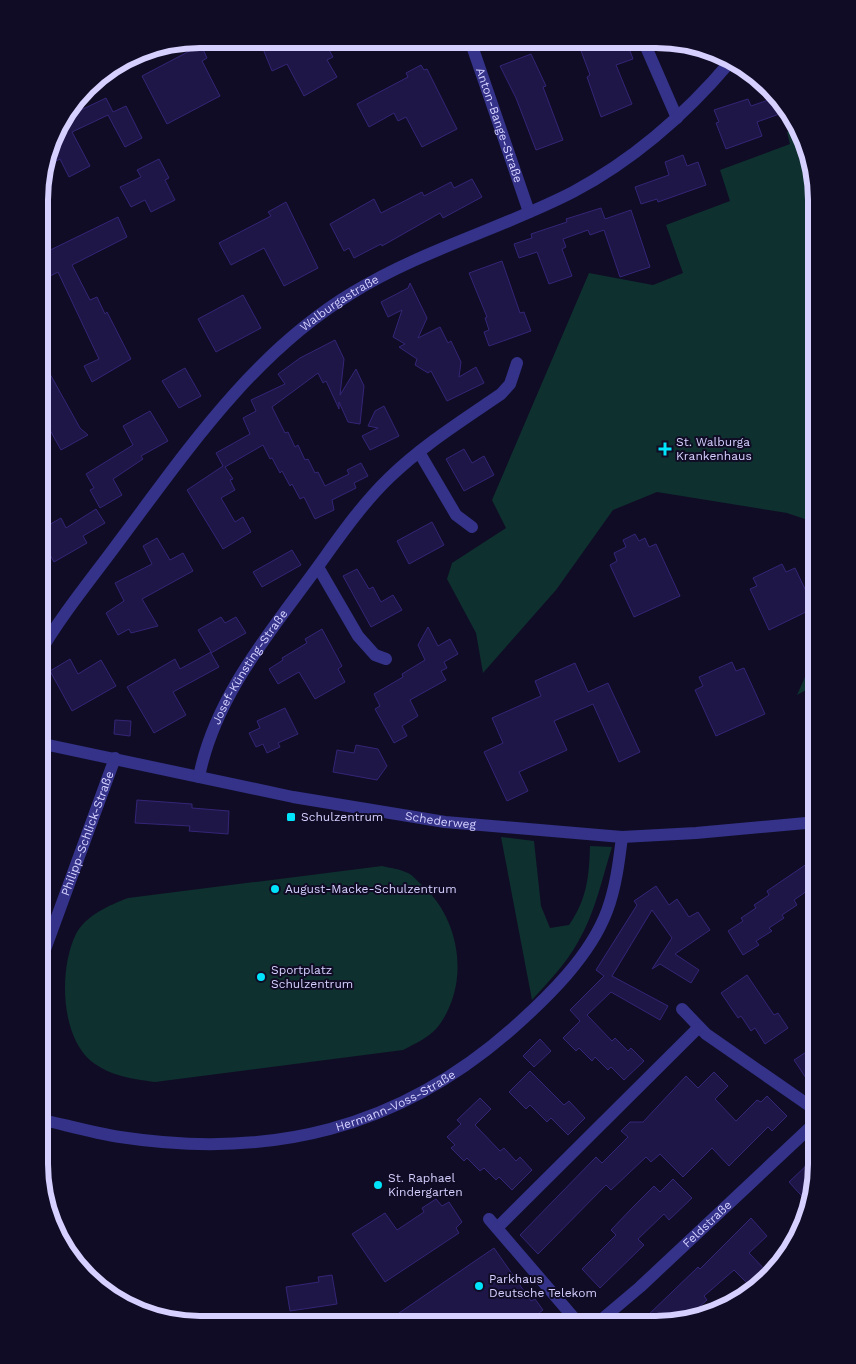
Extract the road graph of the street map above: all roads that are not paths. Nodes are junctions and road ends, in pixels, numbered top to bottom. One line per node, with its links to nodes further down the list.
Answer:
1 (473, 48): 5 (street, Anton-Bange-Straße)
2 (647, 48): 4 (street)
3 (727, 65): 4 (street, Walburgastraße)
4 (678, 118): 5 (street, Walburgastraße)
5 (530, 212): 10 (street, Walburgastraße)
6 (517, 363): 7 (street, Josef-Künsting-Straße)
7 (419, 452): 8 (street); 9 (street, Josef-Künsting-Straße)
8 (472, 527)
9 (318, 566): 11 (street); 14 (street, Josef-Künsting-Straße)
10 (48, 642)
11 (386, 660)
12 (48, 745): 13 (street, Schederweg)
13 (115, 758): 14 (street, Schederweg); 17 (street, Philipp-Schlick-Straße)
14 (199, 776): 16 (street, Schederweg)
15 (808, 823): 16 (street, Schederweg)
16 (622, 837): 21 (street, Hermann-Voss-Straße)
17 (48, 941)
18 (682, 1008): 19 (street)
19 (698, 1027): 20 (street); 23 (street)
20 (808, 1105)
21 (48, 1122)
22 (808, 1129): 24 (street, Feldstraße)
23 (572, 1316)
24 (606, 1316)

